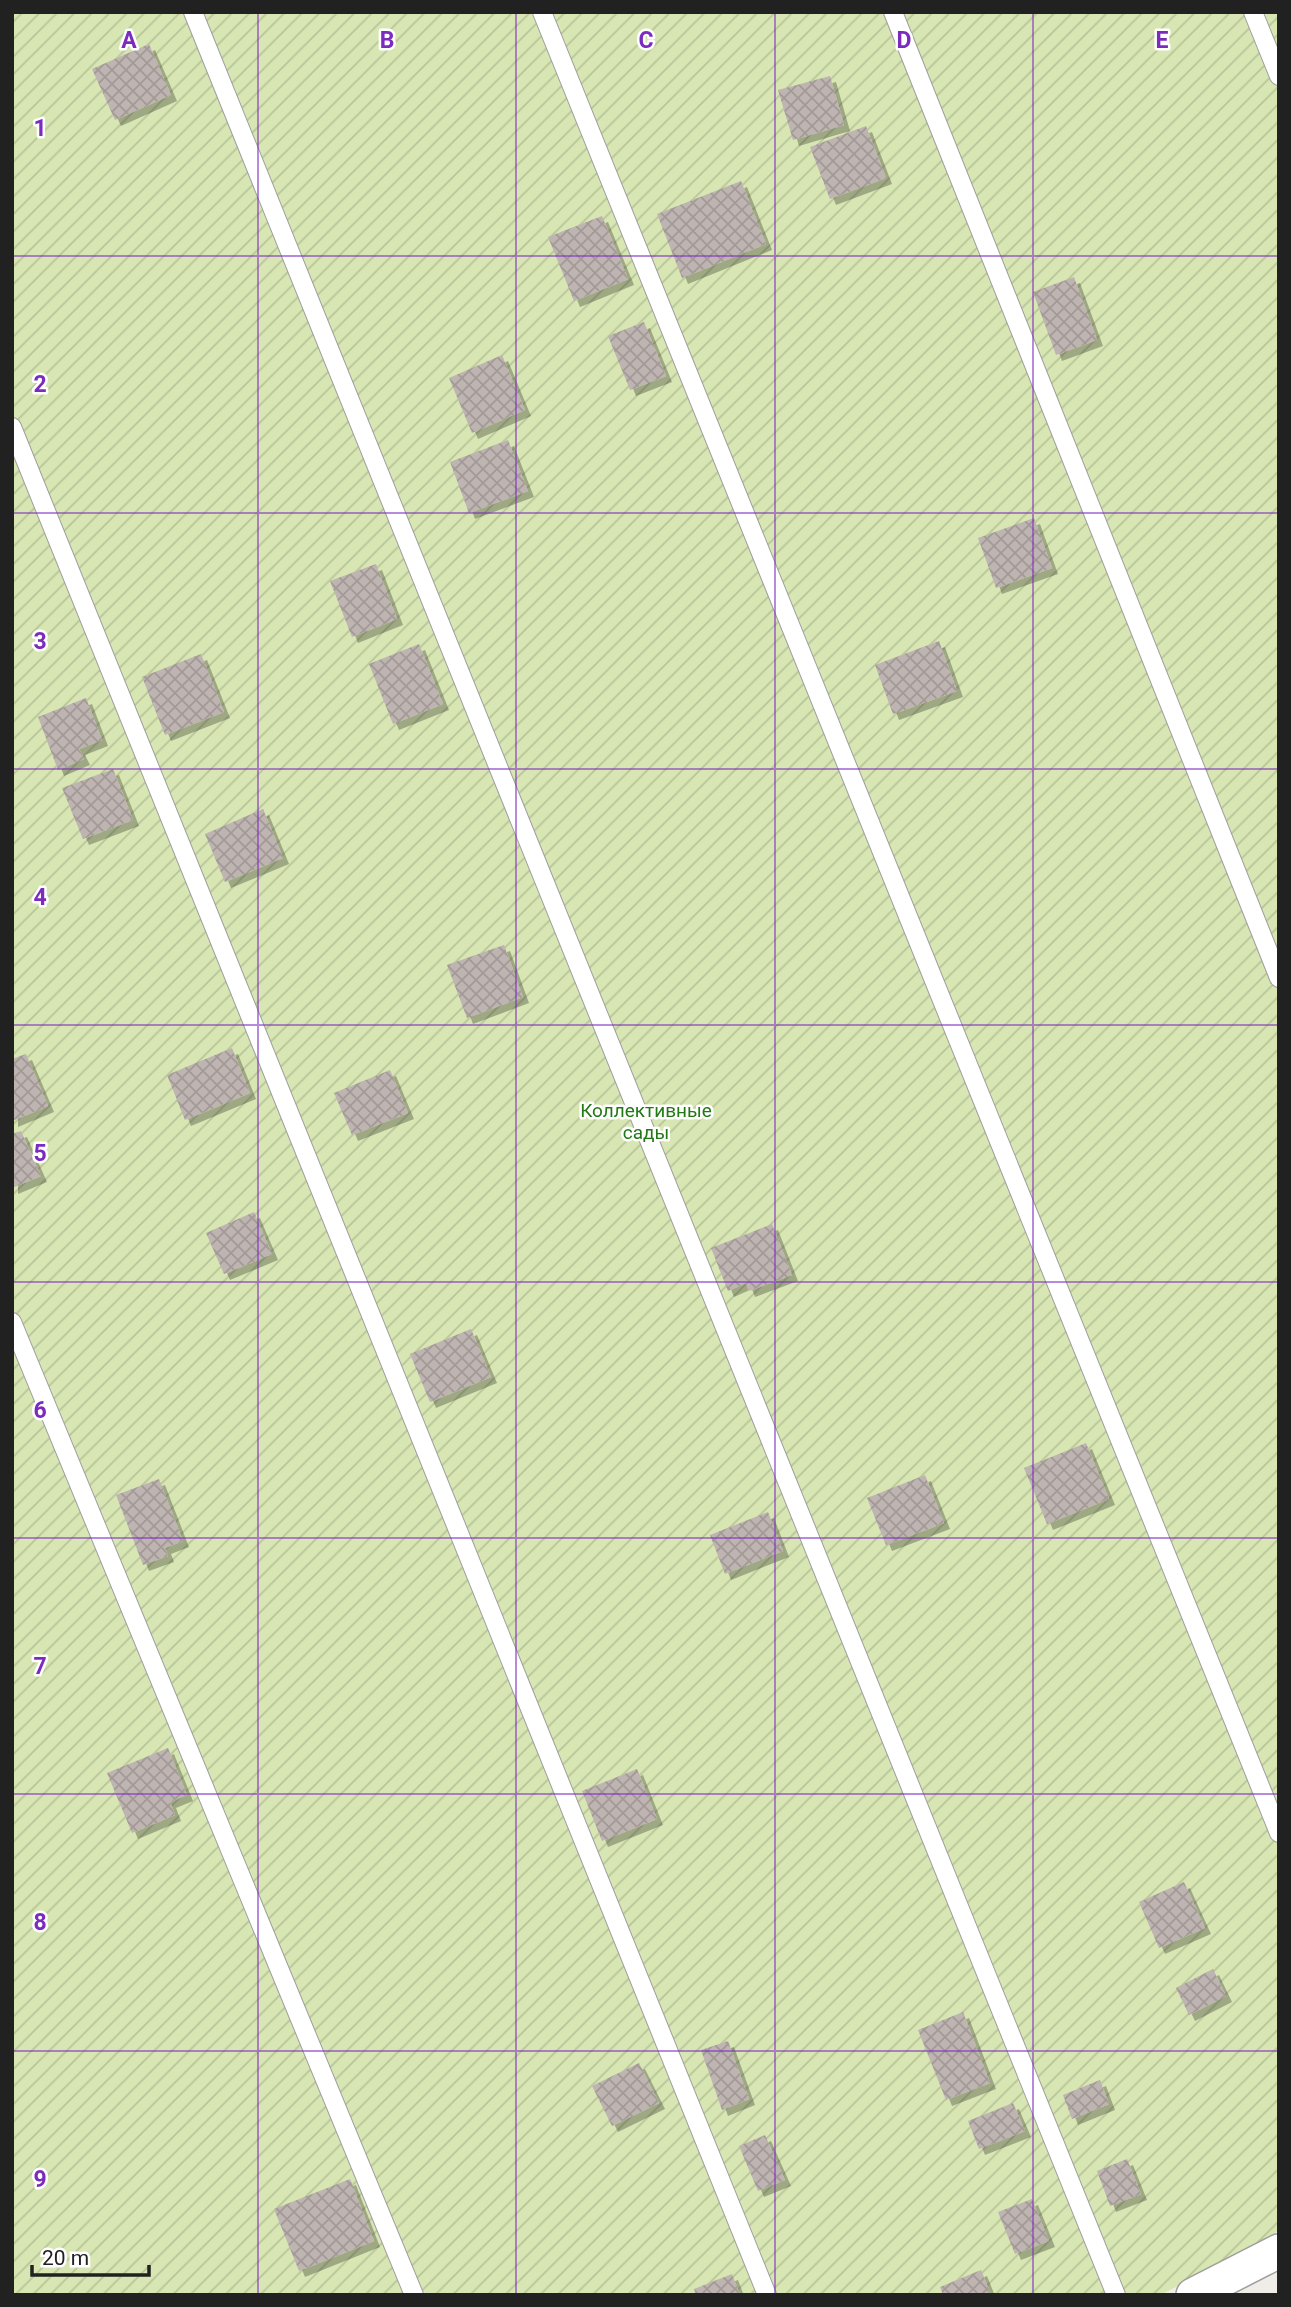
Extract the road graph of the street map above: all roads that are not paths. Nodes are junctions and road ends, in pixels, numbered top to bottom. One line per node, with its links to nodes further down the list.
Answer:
1 (193, 12): 13 (lane)
2 (542, 12): 9 (lane)
3 (893, 12): 7 (lane)
4 (1253, 12): 5 (lane)
5 (1279, 76)
6 (12, 427): 12 (lane)
7 (1279, 978)
8 (12, 1322): 11 (lane)
9 (1279, 1833)
10 (1279, 2251): 14 (street)
11 (414, 2295)
12 (767, 2295)
13 (1116, 2295)
14 (1194, 2295)

